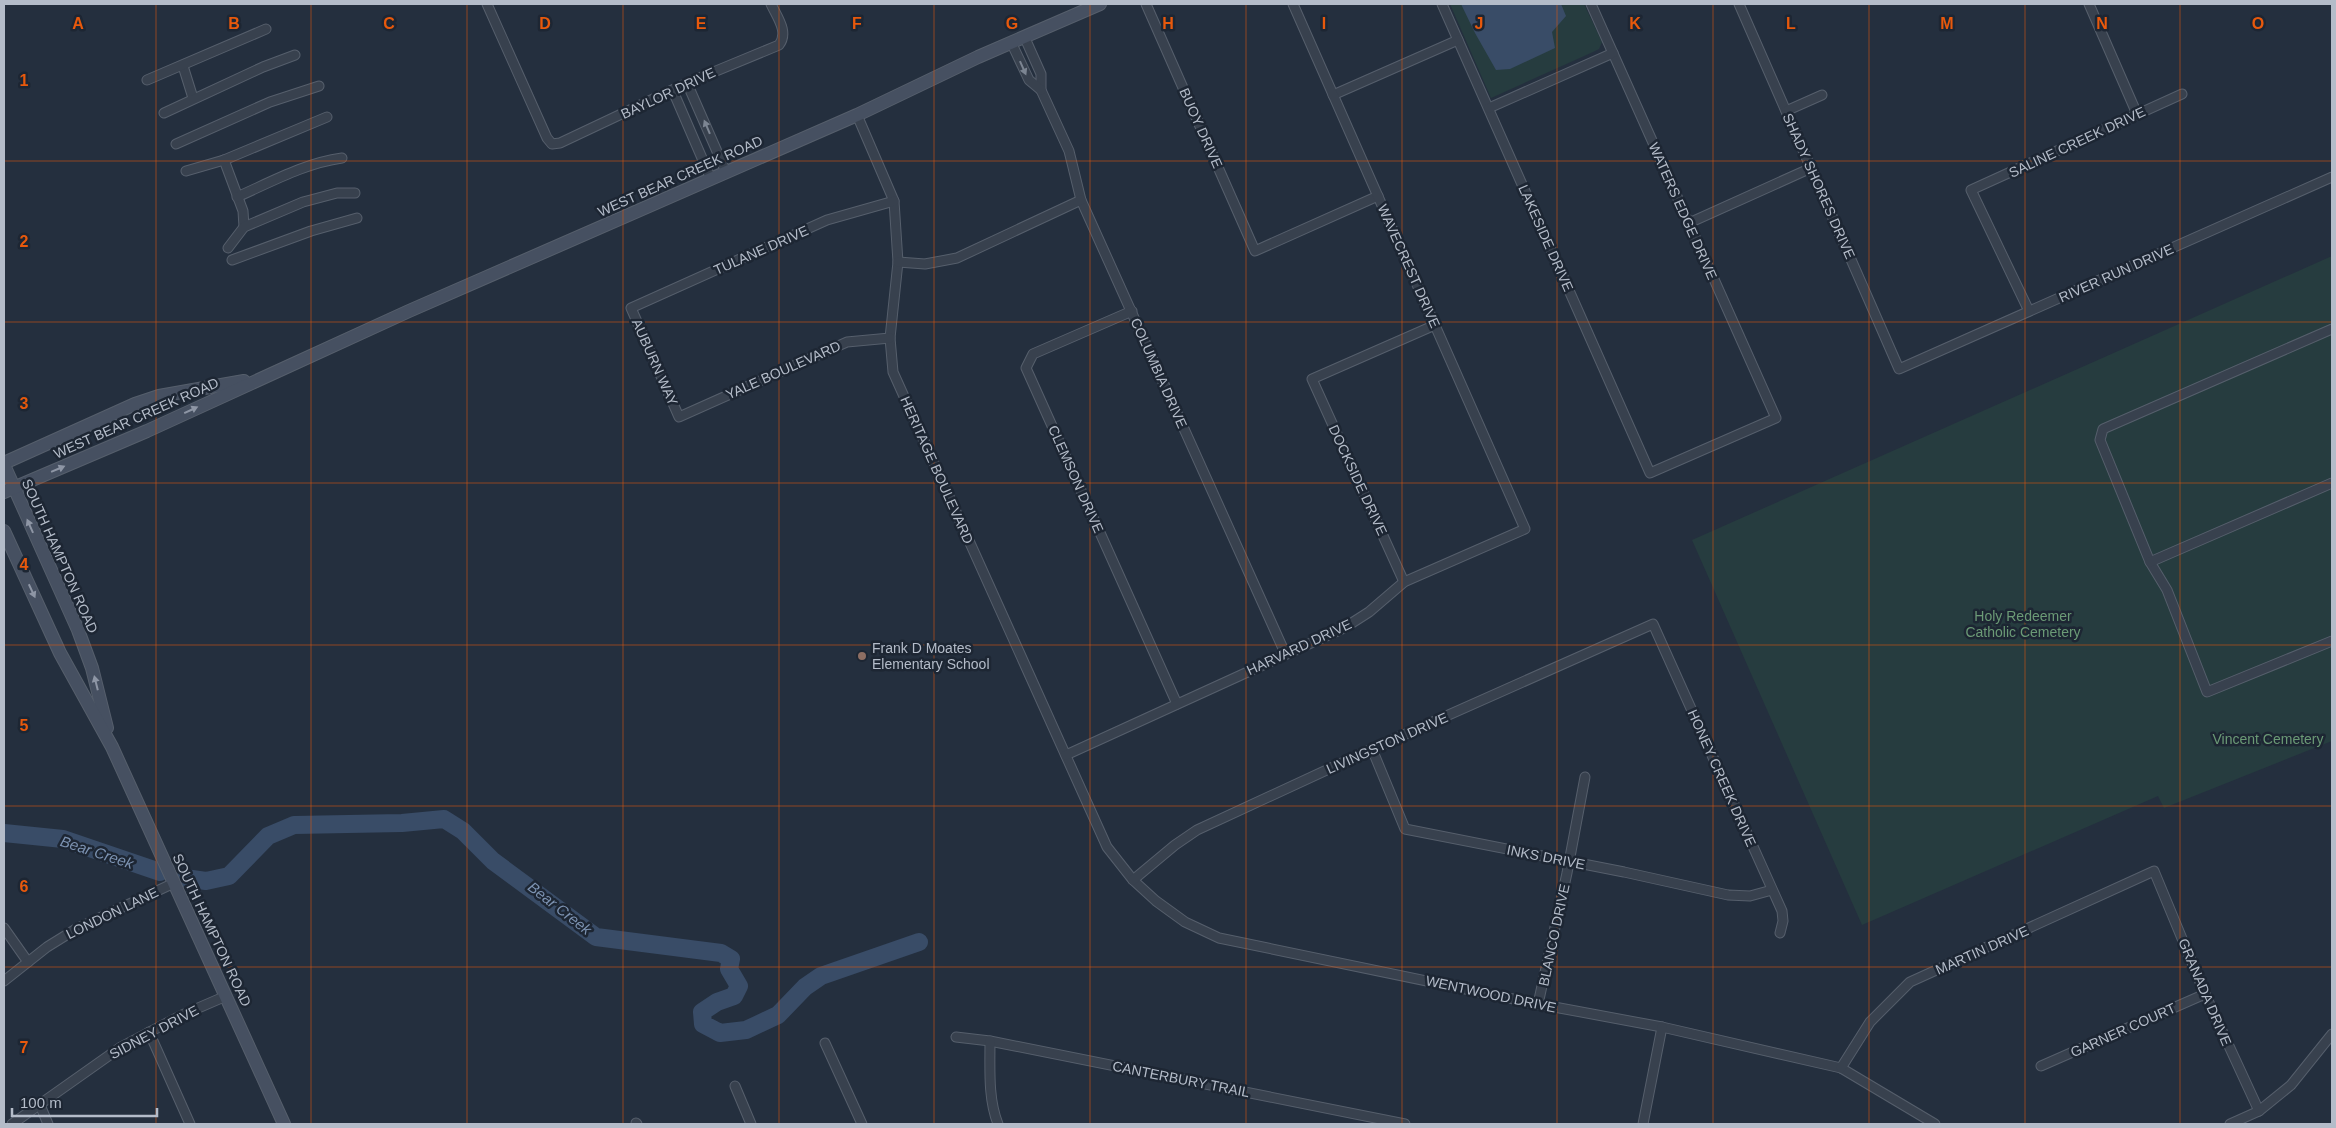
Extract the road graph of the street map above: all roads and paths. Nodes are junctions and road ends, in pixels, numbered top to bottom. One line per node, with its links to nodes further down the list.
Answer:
1 (486, 4): 21 (street, BAYLOR DRIVE)
2 (771, 4): 18 (street, BAYLOR DRIVE)
3 (1100, 4): 11 (main road, WEST BEAR CREEK ROAD)
4 (1146, 4): 41 (street, BUOY DRIVE)
5 (1293, 4): 23 (street, WAVECREST DRIVE)
6 (1442, 4): 12 (street, LAKESIDE DRIVE)
7 (1591, 4): 14 (street, WATERS EDGE DRIVE)
8 (1739, 4): 27 (street, SHADY SHORES DRIVE)
9 (2089, 4): 29 (street)
10 (266, 28): 16 (street)
11 (1024, 36): 13 (main road, WEST BEAR CREEK ROAD); 20 (street, COLUMBIA DRIVE)
12 (1458, 40): 23 (street); 26 (street, LAKESIDE DRIVE)
13 (1011, 42): 20 (street, COLUMBIA DRIVE, one-way to 20); 30 (main road, WEST BEAR CREEK ROAD)
14 (1613, 53): 26 (street); 46 (street, WATERS EDGE DRIVE)
15 (295, 55): 25 (street)
16 (183, 66): 17 (street); 25 (street)
17 (146, 80)
18 (688, 83): 21 (street, BAYLOR DRIVE); 37 (street, one-way to 18)
19 (319, 86): 32 (street)
20 (1041, 90): 43 (street, COLUMBIA DRIVE)
21 (673, 91): 39 (street)
22 (2182, 94): 29 (street, SALINE CREEK DRIVE)
23 (1333, 95): 41 (street, WAVECREST DRIVE)
24 (1822, 96): 27 (street)
25 (193, 98): 28 (street)
26 (1489, 108): 60 (street, LAKESIDE DRIVE)
27 (1786, 111): 35 (street, SHADY SHORES DRIVE)
28 (164, 113)
29 (2136, 114): 53 (street, SALINE CREEK DRIVE)
30 (857, 116): 37 (main road, WEST BEAR CREEK ROAD); 44 (street, HERITAGE BOULEVARD)
31 (327, 117): 34 (street)
32 (176, 144)
33 (342, 158): 42 (street)
34 (224, 160): 36 (street); 42 (street)
35 (1811, 168): 46 (street); 57 (street, SHADY SHORES DRIVE)
36 (186, 171)
37 (726, 172): 39 (main road, WEST BEAR CREEK ROAD)
38 (2332, 177): 53 (street, RIVER RUN DRIVE)
39 (711, 179): 58 (main road, WEST BEAR CREEK ROAD)
40 (355, 193): 47 (street)
41 (1378, 196): 54 (street, WAVECREST DRIVE)
42 (237, 197): 47 (street)
43 (1081, 200): 50 (street); 52 (street, COLUMBIA DRIVE)
44 (894, 201): 50 (street, HERITAGE BOULEVARD); 51 (street, TULANE DRIVE)
45 (357, 218): 49 (street)
46 (1689, 223): 60 (street, WATERS EDGE DRIVE)
47 (244, 228): 48 (street)
48 (228, 248)
49 (232, 260)
50 (898, 262): 56 (street, HERITAGE BOULEVARD)
51 (630, 308): 59 (street, AUBURN WAY)
52 (1132, 311): 70 (street, COLUMBIA DRIVE); 71 (street, CLEMSON DRIVE)
53 (2029, 312): 57 (street, RIVER RUN DRIVE)
54 (1435, 325): 64 (street, WAVECREST DRIVE); 67 (street, DOCKSIDE DRIVE)
55 (2332, 329): 66 (street)
56 (890, 338): 59 (street, YALE BOULEVARD); 74 (street, HERITAGE BOULEVARD)
57 (1899, 369)
58 (271, 374): 61 (main road, WEST BEAR CREEK ROAD); 63 (main road, WEST BEAR CREEK ROAD, one-way to 58)
59 (679, 417)
60 (1776, 418)
61 (4, 464): 63 (main road, SOUTH HAMPTON ROAD)
62 (2332, 483): 66 (street)
63 (8, 490): 72 (main road, SOUTH HAMPTON ROAD, one-way to 63)
64 (1525, 529): 67 (street, HARVARD DRIVE)
65 (4, 531): 72 (main road, SOUTH HAMPTON ROAD, one-way to 72)
66 (2150, 562): 69 (street)
67 (1404, 582): 70 (street, HARVARD DRIVE)
68 (1653, 624): 73 (street, LIVINGSTON DRIVE); 81 (street, HONEY CREEK DRIVE)
69 (2332, 641)
70 (1285, 653): 71 (street, HARVARD DRIVE)
71 (1177, 704): 74 (street, HARVARD DRIVE)
72 (112, 747): 80 (main road, SOUTH HAMPTON ROAD)
73 (1372, 749): 77 (street, INKS DRIVE); 79 (street, LIVINGSTON DRIVE)
74 (1066, 755): 76 (street, HERITAGE BOULEVARD)
75 (1585, 777): 77 (street, BLANCO DRIVE)
76 (1090, 809): 79 (street, WENTWOOD DRIVE)
77 (1569, 862): 81 (street, INKS DRIVE); 88 (street, BLANCO DRIVE)
78 (2154, 872): 86 (street, GRANADA DRIVE); 96 (street, MARTIN DRIVE)
79 (1133, 880): 88 (street, WENTWOOD DRIVE)
80 (174, 883): 84 (street, LONDON LANE); 87 (main road, SOUTH HAMPTON ROAD)
81 (1772, 890): 83 (street, HONEY CREEK DRIVE)
82 (4, 928): 84 (street)
83 (1780, 933)
84 (28, 962): 85 (street, LONDON LANE)
85 (4, 981)
86 (2204, 994): 95 (street, GARNER COURT); 99 (street, GRANADA DRIVE)
87 (226, 996): 90 (street, SIDNEY DRIVE); 103 (main road, SOUTH HAMPTON ROAD)
88 (1538, 1004): 89 (street, WENTWOOD DRIVE)
89 (1662, 1027): 96 (street, WENTWOOD DRIVE); 108 (street)
90 (149, 1032): 98 (street, SIDNEY DRIVE); 102 (street)
91 (2332, 1034): 99 (street)
92 (956, 1037): 93 (street, CANTERBURY TRAIL)
93 (990, 1041): 106 (street); 107 (street, CANTERBURY TRAIL)
94 (825, 1043): 105 (street)
95 (2040, 1066)
96 (1841, 1068): 109 (street, WENTWOOD DRIVE)
97 (735, 1086): 104 (street)
98 (40, 1106): 100 (street, SIDNEY DRIVE); 101 (street)
99 (2259, 1111): 110 (street)
100 (12, 1124)
101 (48, 1124)
102 (190, 1124)
103 (284, 1124)
104 (751, 1124)
105 (862, 1124)
106 (998, 1124)
107 (1405, 1124)
108 (1642, 1124)
109 (1935, 1124)
110 (2230, 1124)

